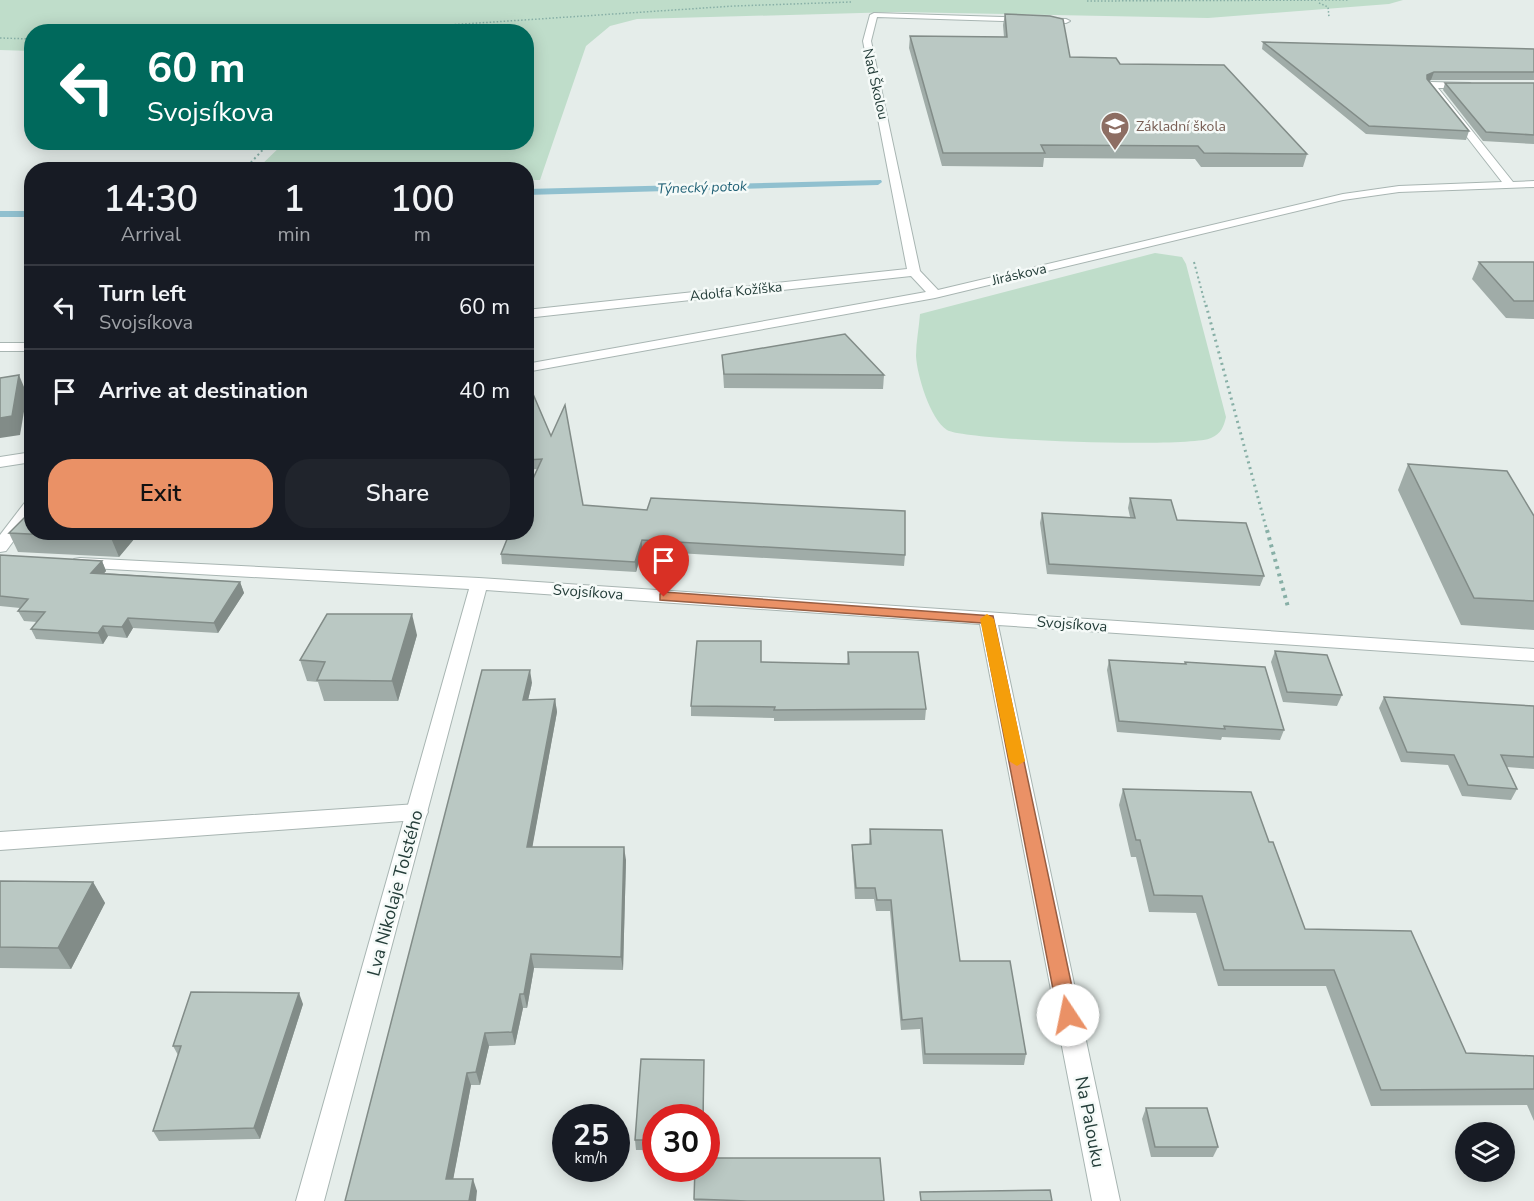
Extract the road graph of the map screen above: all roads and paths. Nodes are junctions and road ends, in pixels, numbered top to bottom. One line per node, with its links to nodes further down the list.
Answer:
1 (1310, 0): 2 (path)
2 (1329, 17)
3 (1066, 21): 12 (street, Nad Školou)
4 (0, 38): 5 (path)
5 (24, 39)
6 (1477, 85): 10 (street)
7 (263, 150): 8 (path)
8 (251, 162)
9 (1534, 184): 10 (street, Jiráskova)
10 (1510, 185): 11 (street, Jiráskova)
11 (1186, 235): 13 (street, Jiráskova); 25 (path)
12 (914, 272): 13 (street); 14 (street, Adolfa Kožíška)
13 (935, 294): 17 (street, Jiráskova)
14 (534, 313)
15 (0, 347): 16 (street)
16 (24, 347)
17 (534, 367)
18 (24, 458): 19 (street)
19 (0, 462)
20 (24, 519): 21 (street)
21 (4, 555)
22 (60, 562): 23 (street, Svojsíkova)
23 (479, 584): 24 (street, Svojsíkova); 27 (street, Lva Nikolaje Tolstého)
24 (988, 619): 25 (street, Svojsíkova); 30 (street, Na Palouku)
25 (1297, 639): 26 (street, Svojsíkova)
26 (1534, 655)
27 (417, 813): 28 (street); 29 (street, Lva Nikolaje Tolstého)
28 (0, 841)
29 (310, 1201)
30 (1106, 1201)

